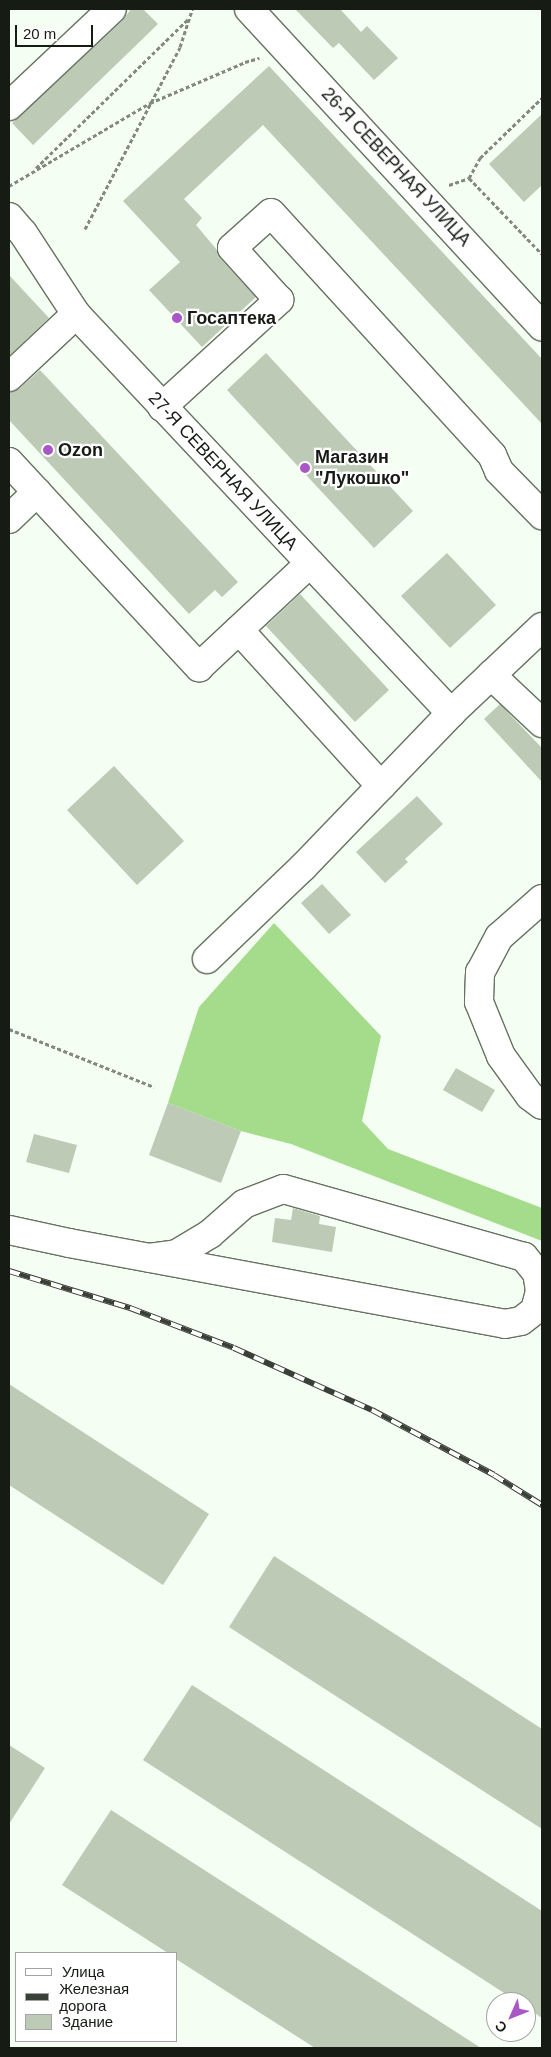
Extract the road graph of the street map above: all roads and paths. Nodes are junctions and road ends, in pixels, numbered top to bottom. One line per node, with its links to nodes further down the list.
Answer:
1 (112, 9): 8 (street)
2 (192, 9): 4 (path)
3 (249, 9): 5 (street, 26-Я СЕВЕРНАЯ УЛИЦА)
4 (189, 18): 7 (path); 9 (path)
5 (291, 54): 7 (path); 17 (street, 26-Я СЕВЕРНАЯ УЛИЦА)
6 (542, 98): 10 (path)
7 (150, 103): 9 (path); 14 (path)
8 (9, 106)
9 (32, 172): 12 (path)
10 (469, 178): 11 (path); 15 (path)
11 (449, 185)
12 (9, 186)
13 (9, 217): 16 (street, 27-Я СЕВЕРНАЯ УЛИЦА)
14 (85, 229)
15 (542, 254)
16 (76, 314): 18 (street); 19 (street, 27-Я СЕВЕРНАЯ УЛИЦА)
17 (542, 326)
18 (9, 377)
19 (162, 407): 22 (street); 24 (street, 27-Я СЕВЕРНАЯ УЛИЦА)
20 (9, 462): 21 (street)
21 (37, 492): 23 (street); 26 (street)
22 (542, 515)
23 (9, 519)
24 (310, 563): 26 (street); 28 (street, 27-Я СЕВЕРНАЯ УЛИЦА)
25 (542, 627): 27 (street)
26 (239, 630): 30 (street)
27 (491, 675): 28 (street); 29 (street)
28 (452, 713): 30 (street)
29 (542, 723)
30 (381, 786): 32 (street)
31 (542, 899): 35 (street)
32 (207, 959)
33 (9, 1030): 34 (path)
34 (154, 1087)
35 (542, 1105)
36 (9, 1230): 37 (street)
37 (149, 1258): 37 (street)

